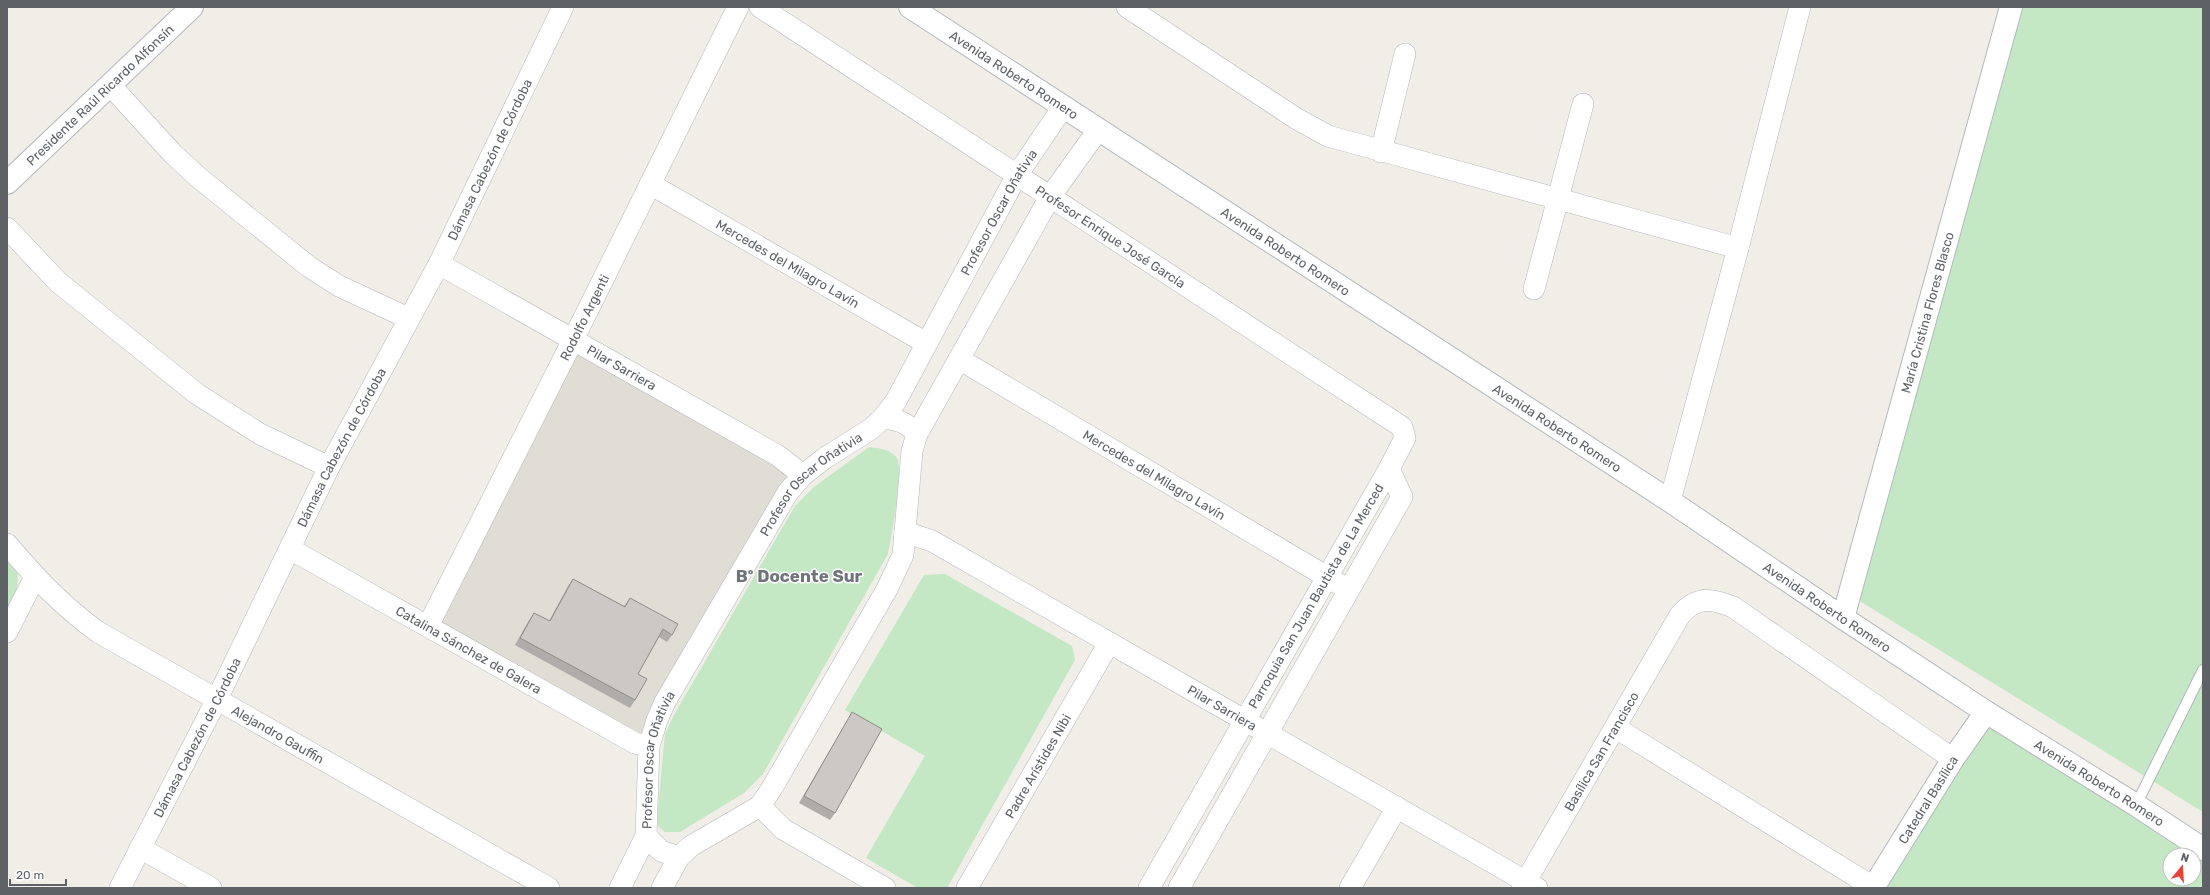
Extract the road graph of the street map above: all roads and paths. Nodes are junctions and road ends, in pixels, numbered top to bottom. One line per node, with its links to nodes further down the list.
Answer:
1 (192, 7): 10 (main road, Presidente Raúl Ricardo Alfonsín)
2 (563, 7): 22 (street, Dámasa Cabezón de Córdoba)
3 (738, 7): 17 (street, Rodolfo Argenti)
4 (760, 7): 15 (street, Profesor Enrique José García)
5 (910, 7): 12 (main road, Avenida Roberto Romero)
6 (1127, 7): 14 (street)
7 (1800, 7): 21 (street)
8 (2011, 7): 41 (main road, María Cristina Flores Blasco)
9 (1405, 54): 14 (street)
10 (111, 86): 16 (main road, Presidente Raúl Ricardo Alfonsín); 24 (street)
11 (1583, 104): 19 (street)
12 (1064, 107): 13 (main road, Avenida Roberto Romero); 15 (street, Profesor Oscar Oñativia)
13 (1098, 130): 18 (street); 34 (main road, Avenida Roberto Romero)
14 (1380, 152): 19 (street)
15 (1017, 175): 18 (street, Profesor Enrique José García); 26 (street, Profesor Oscar Oñativia)
16 (7, 183)
17 (650, 184): 25 (street, Rodolfo Argenti); 26 (street, Mercedes del Milagro Lavín)
18 (1050, 197): 27 (street); 29 (street, Profesor Enrique José García)
19 (1558, 200): 21 (street); 23 (street)
20 (7, 228): 31 (street)
21 (1738, 248): 34 (street)
22 (439, 264): 24 (street, Dámasa Cabezón de Córdoba); 25 (street, Pilar Sarriera)
23 (1534, 289)
24 (408, 318): 31 (street, Dámasa Cabezón de Córdoba)
25 (573, 340): 33 (street, Pilar Sarriera); 42 (street, Rodolfo Argenti)
26 (926, 343): 28 (street, Profesor Oscar Oñativia)
27 (959, 359): 30 (street); 38 (street, Mercedes del Milagro Lavín)
28 (883, 418): 30 (street); 33 (street, Profesor Oscar Oñativia)
29 (1402, 428): 32 (street, Parroquia San Juan Bautista de La Merced)
30 (917, 434): 35 (street)
31 (329, 467): 37 (street, Dámasa Cabezón de Córdoba)
32 (1389, 469): 38 (street, Parroquia San Juan Bautista de La Merced); 40 (street)
33 (803, 475): 51 (street, Profesor Oscar Oñativia)
34 (1670, 501): 41 (main road, Avenida Roberto Romero)
35 (905, 532): 44 (street, Pilar Sarriera); 54 (street)
36 (7, 544): 39 (street, Alejandro Gauffin)
37 (290, 549): 42 (street, Catalina Sánchez de Galera); 46 (street, Dámasa Cabezón de Córdoba)
38 (1326, 576): 40 (street, Mercedes del Milagro Lavín); 48 (street, Parroquia San Juan Bautista de La Merced)
39 (35, 577): 43 (street); 46 (street, Alejandro Gauffin)
40 (1349, 590): 50 (street)
41 (1843, 618): 47 (main road, Avenida Roberto Romero)
42 (428, 626): 51 (street, Catalina Sánchez de Galera)
43 (7, 632)
44 (1109, 643): 48 (street, Pilar Sarriera); 67 (street, Padre Arístides Nibi)
45 (2203, 670): 53 (lane)
46 (217, 699): 57 (street, Dámasa Cabezón de Córdoba); 63 (street, Alejandro Gauffin)
47 (1986, 712): 52 (main road, Catedral Basílica); 53 (main road, Avenida Roberto Romero)
48 (1246, 721): 50 (street, Pilar Sarriera); 68 (street, Parroquia San Juan Bautista de La Merced)
49 (1616, 728): 52 (street, Basílica San Francisco); 60 (street, Basílica San Francisco); 71 (street)
50 (1267, 733): 55 (street, Pilar Sarriera); 69 (street)
51 (649, 746): 56 (street, Profesor Oscar Oñativia)
52 (1954, 759): 71 (main road, Catedral Basílica)
53 (2136, 805): 58 (main road, Avenida Roberto Romero)
54 (760, 806): 59 (street); 66 (street)
55 (1397, 807): 60 (street, Pilar Sarriera); 70 (street)
56 (646, 836): 59 (street); 64 (street, Profesor Oscar Oñativia)
57 (140, 848): 61 (street, Dámasa Cabezón de Córdoba); 62 (street)
58 (2203, 849)
59 (679, 857): 65 (street)
60 (1528, 886)
61 (120, 888)
62 (211, 888)
63 (549, 888)
64 (620, 888)
65 (662, 888)
66 (884, 888)
67 (967, 888)
68 (1150, 888)
69 (1179, 888)
70 (1350, 888)
71 (1873, 888)

